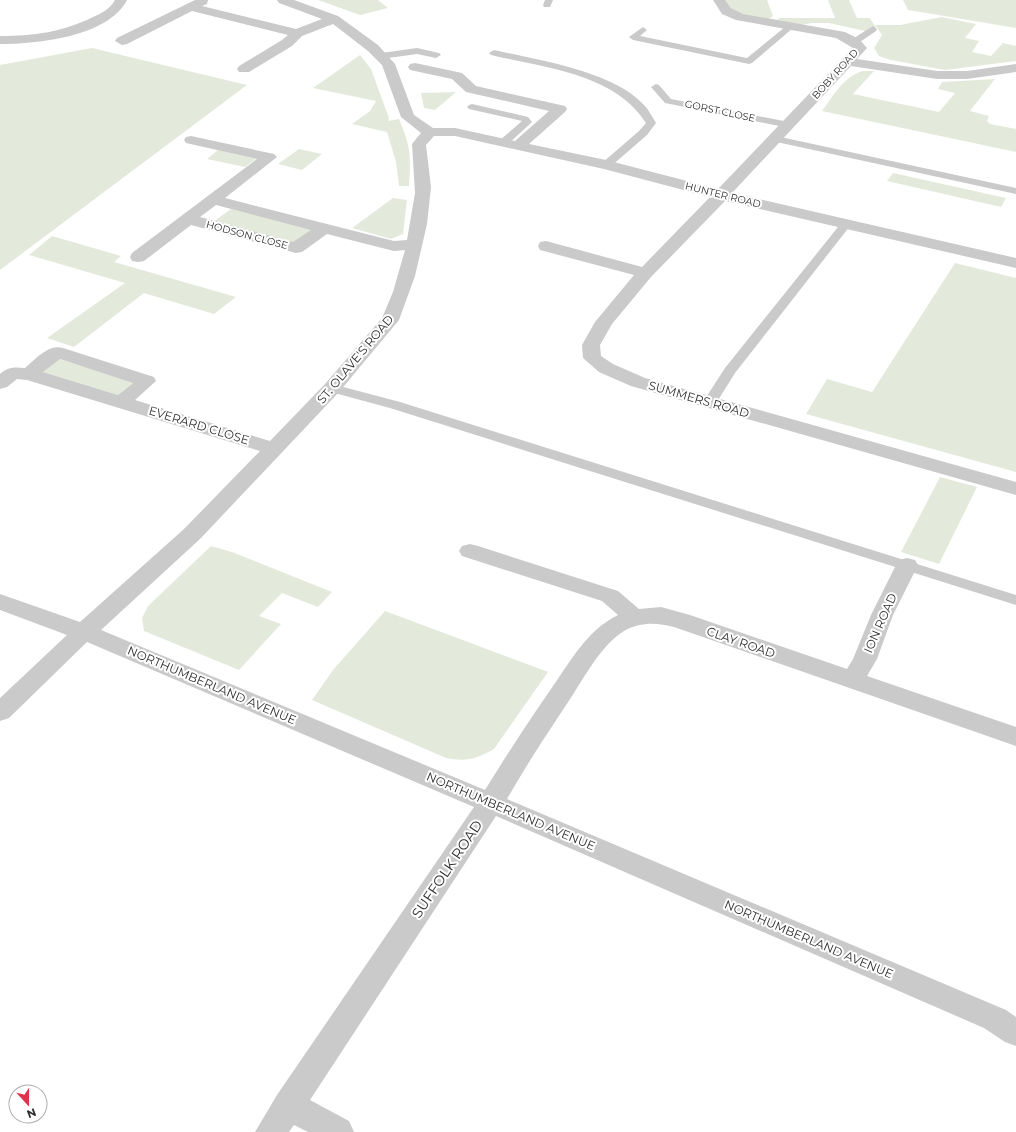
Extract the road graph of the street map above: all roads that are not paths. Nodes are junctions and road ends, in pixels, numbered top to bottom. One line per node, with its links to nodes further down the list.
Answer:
1 (121, 0): 11 (street)
2 (204, 0): 5 (street)
3 (282, 0): 6 (street)
4 (719, 0): 7 (street, BOBY ROAD)
5 (191, 7): 10 (street); 12 (street)
6 (334, 19): 10 (street); 16 (street)
7 (790, 26): 9 (lane); 13 (street, BOBY ROAD)
8 (873, 29): 13 (lane)
9 (643, 30)
10 (297, 33): 20 (street)
11 (0, 40)
12 (122, 41)
13 (854, 42): 17 (street, BOBY ROAD)
14 (494, 53): 28 (lane)
15 (436, 54): 16 (lane)
16 (381, 56): 24 (street)
17 (848, 61): 19 (street); 23 (street, BOBY ROAD)
18 (415, 67): 27 (street)
19 (1016, 68)
20 (244, 69)
21 (656, 87): 23 (lane, GORST CLOSE)
22 (472, 106): 27 (lane)
23 (789, 125): 25 (street, BOBY ROAD)
24 (430, 132): 27 (street, HUNTER ROAD); 35 (street, ST. OLAVE'S ROAD)
25 (776, 139): 29 (lane); 30 (street, BOBY ROAD)
26 (191, 140): 31 (street, HODSON CLOSE)
27 (510, 145): 28 (street, HUNTER ROAD)
28 (606, 165): 30 (street, HUNTER ROAD)
29 (1016, 191)
30 (721, 194): 33 (street, HUNTER ROAD); 39 (street, SUMMERS ROAD)
31 (214, 200): 32 (street, HODSON CLOSE); 34 (street)
32 (188, 219): 34 (street, HODSON CLOSE); 37 (street, HODSON CLOSE)
33 (846, 224): 38 (street, HUNTER ROAD); 44 (lane)
34 (324, 228): 35 (street)
35 (414, 245): 42 (street, ST. OLAVE'S ROAD)
36 (546, 246): 39 (street)
37 (138, 257)
38 (1016, 263)
39 (645, 273): 44 (street, SUMMERS ROAD)
40 (29, 374): 41 (street, EVERARD CLOSE); 43 (street, EVERARD CLOSE); 43 (street)
41 (0, 383)
42 (332, 388): 45 (street, ST. OLAVE'S ROAD); 48 (lane)
43 (123, 402): 45 (street, EVERARD CLOSE)
44 (710, 402): 46 (street, SUMMERS ROAD)
45 (274, 449): 52 (street, ST. OLAVE'S ROAD)
46 (1016, 490)
47 (470, 551): 51 (street)
48 (907, 565): 49 (lane); 53 (street, ION ROAD)
49 (1016, 600)
50 (0, 602): 52 (street, NORTHUMBERLAND AVENUE)
51 (634, 617): 53 (street, CLAY ROAD); 56 (street, SUFFOLK ROAD)
52 (84, 632): 54 (street, ST. OLAVE'S ROAD); 56 (street, NORTHUMBERLAND AVENUE)
53 (853, 680): 55 (street, CLAY ROAD)
54 (0, 712)
55 (1016, 737)
56 (491, 804): 57 (street, NORTHUMBERLAND AVENUE); 58 (street, SUFFOLK ROAD)
57 (1016, 1033)
58 (288, 1105): 59 (street, SUFFOLK ROAD); 60 (street)
59 (271, 1132)
60 (338, 1132)

